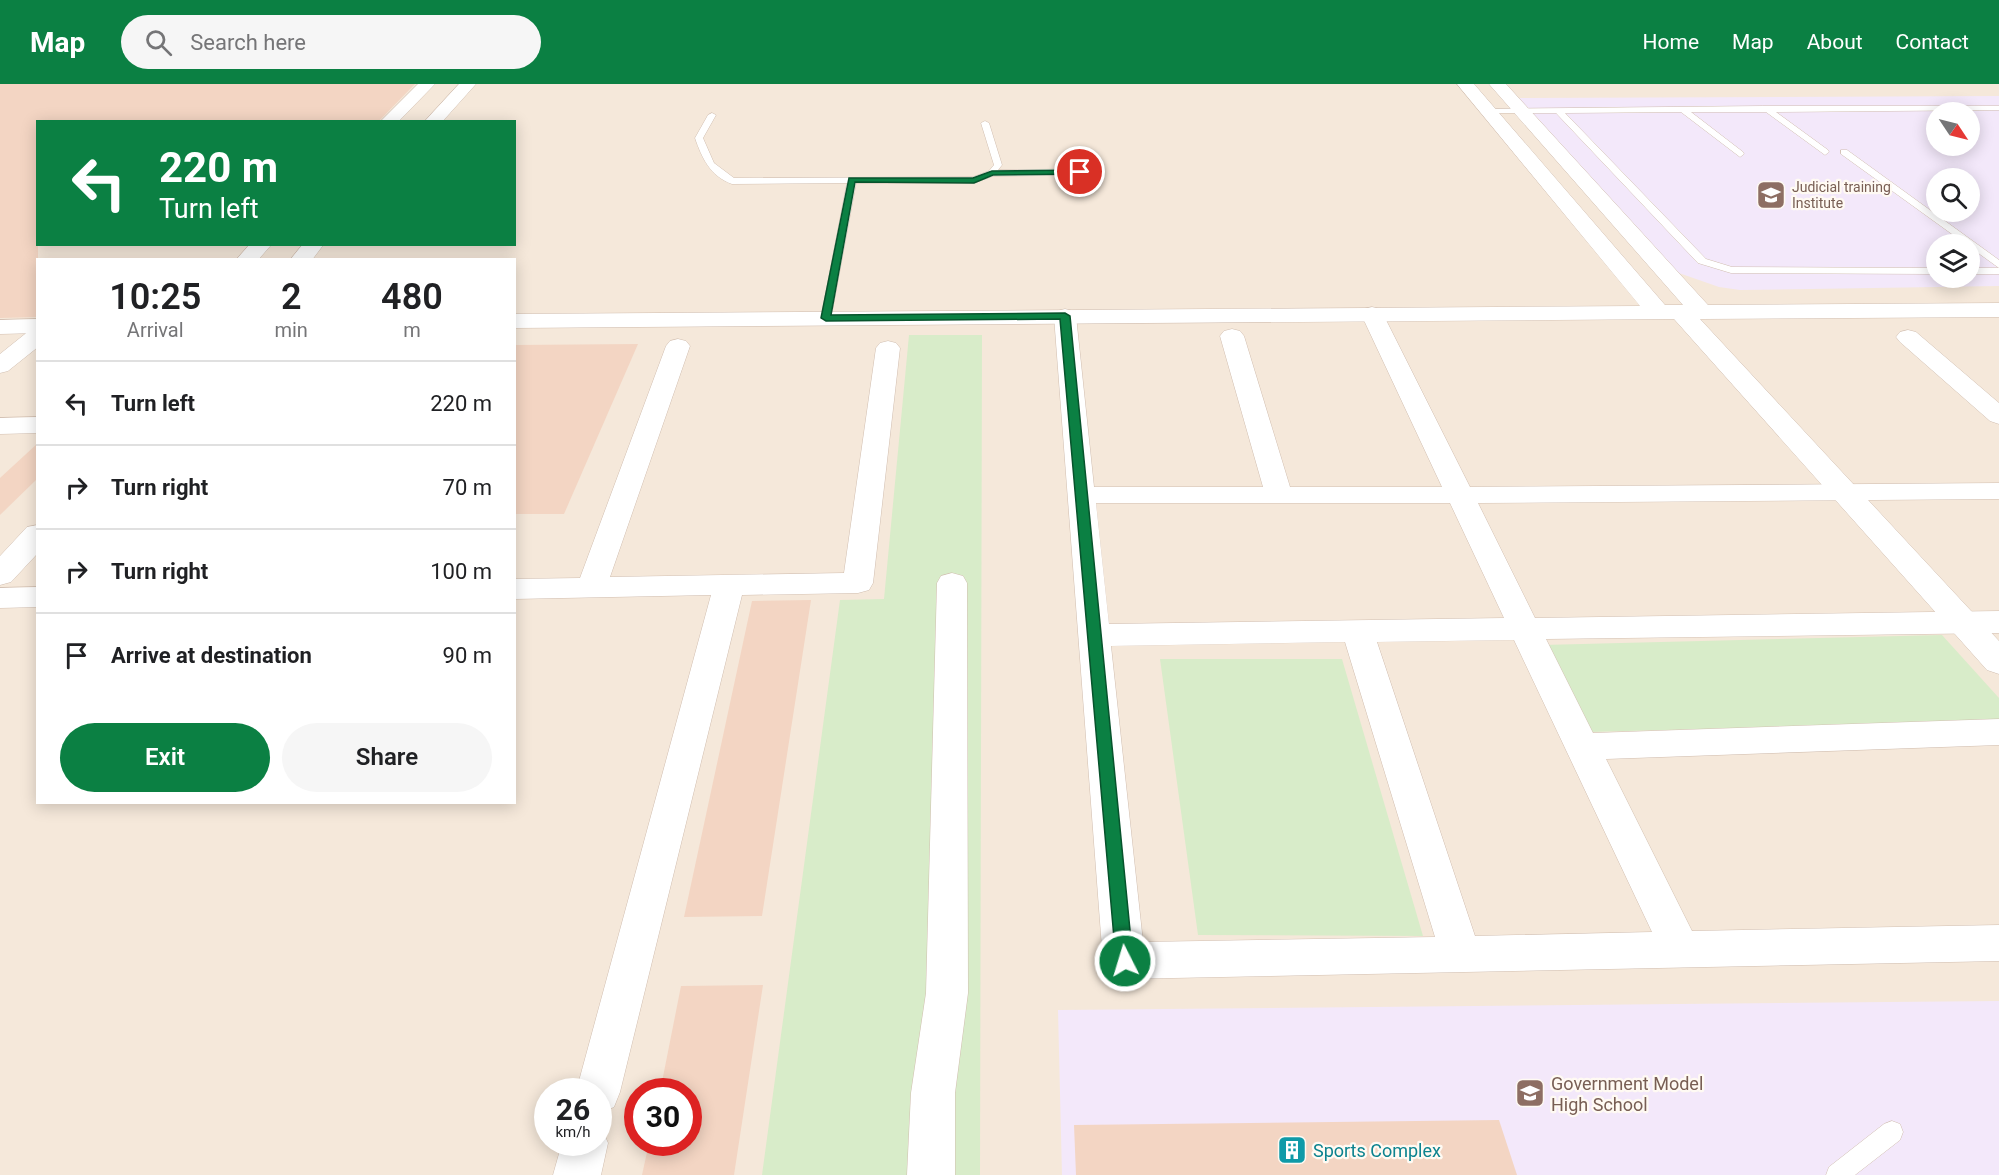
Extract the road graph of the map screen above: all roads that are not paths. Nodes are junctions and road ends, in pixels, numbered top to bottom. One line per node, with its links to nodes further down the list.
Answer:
1 (427, 84): 12 (street)
2 (468, 84): 13 (street)
3 (1465, 84): 9 (street)
4 (1497, 84): 8 (street)
5 (1767, 108): 6 (lane); 7 (lane); 15 (lane)
6 (1999, 108)
7 (1682, 109): 10 (lane); 17 (lane)
8 (1521, 110): 9 (lane); 10 (lane); 32 (street)
9 (1487, 111): 32 (street)
10 (1559, 111): 26 (lane)
11 (712, 115): 20 (lane)
12 (390, 120)
13 (434, 120)
14 (986, 123): 19 (lane)
15 (1825, 152)
16 (1844, 152): 25 (lane)
17 (1740, 154)
18 (1080, 172): 19 (lane)
19 (992, 173): 20 (lane)
20 (852, 180): 35 (lane)
21 (260, 246): 23 (street)
22 (312, 246): 24 (street)
23 (248, 258)
24 (302, 258)
25 (1999, 265)
26 (1926, 271)
27 (1980, 271): 28 (lane)
28 (1987, 271): 29 (lane); 30 (lane)
29 (1999, 271)
30 (1999, 279)
31 (1999, 310): 32 (street)
32 (1680, 312): 33 (street); 49 (street)
33 (1372, 314): 34 (street); 52 (street)
34 (1065, 316): 35 (street); 50 (street)
35 (826, 318): 36 (street)
36 (516, 321)
37 (36, 326): 38 (street)
38 (0, 327)
39 (1232, 336): 51 (street)
40 (36, 337): 44 (street)
41 (1908, 337): 45 (street)
42 (678, 346): 57 (street)
43 (888, 348): 56 (street)
44 (0, 366)
45 (1999, 416)
46 (36, 425): 47 (street)
47 (0, 426)
48 (1999, 491): 49 (street)
49 (1847, 494): 52 (street); 62 (street)
50 (1082, 495): 51 (street); 65 (street)
51 (1279, 495): 52 (street)
52 (1460, 495): 63 (street)
53 (36, 536): 54 (street)
54 (0, 575)
55 (952, 583): 76 (street)
56 (729, 586): 57 (street); 72 (street)
57 (591, 588): 58 (street)
58 (516, 589)
59 (36, 597): 60 (street)
60 (0, 598)
61 (1999, 622): 62 (street)
62 (1963, 623): 63 (street); 66 (street)
63 (1525, 630): 64 (street); 68 (street)
64 (1358, 632): 65 (street); 71 (street)
65 (1094, 635): 71 (street)
66 (1999, 662)
67 (1999, 732): 68 (street)
68 (1582, 747): 70 (street)
69 (1999, 943): 70 (street)
70 (1680, 949): 71 (street)
71 (1461, 954)
72 (602, 1078)
73 (1892, 1132): 77 (lane)
74 (582, 1156): 75 (street)
75 (577, 1175)
76 (930, 1175)
77 (1837, 1175)

